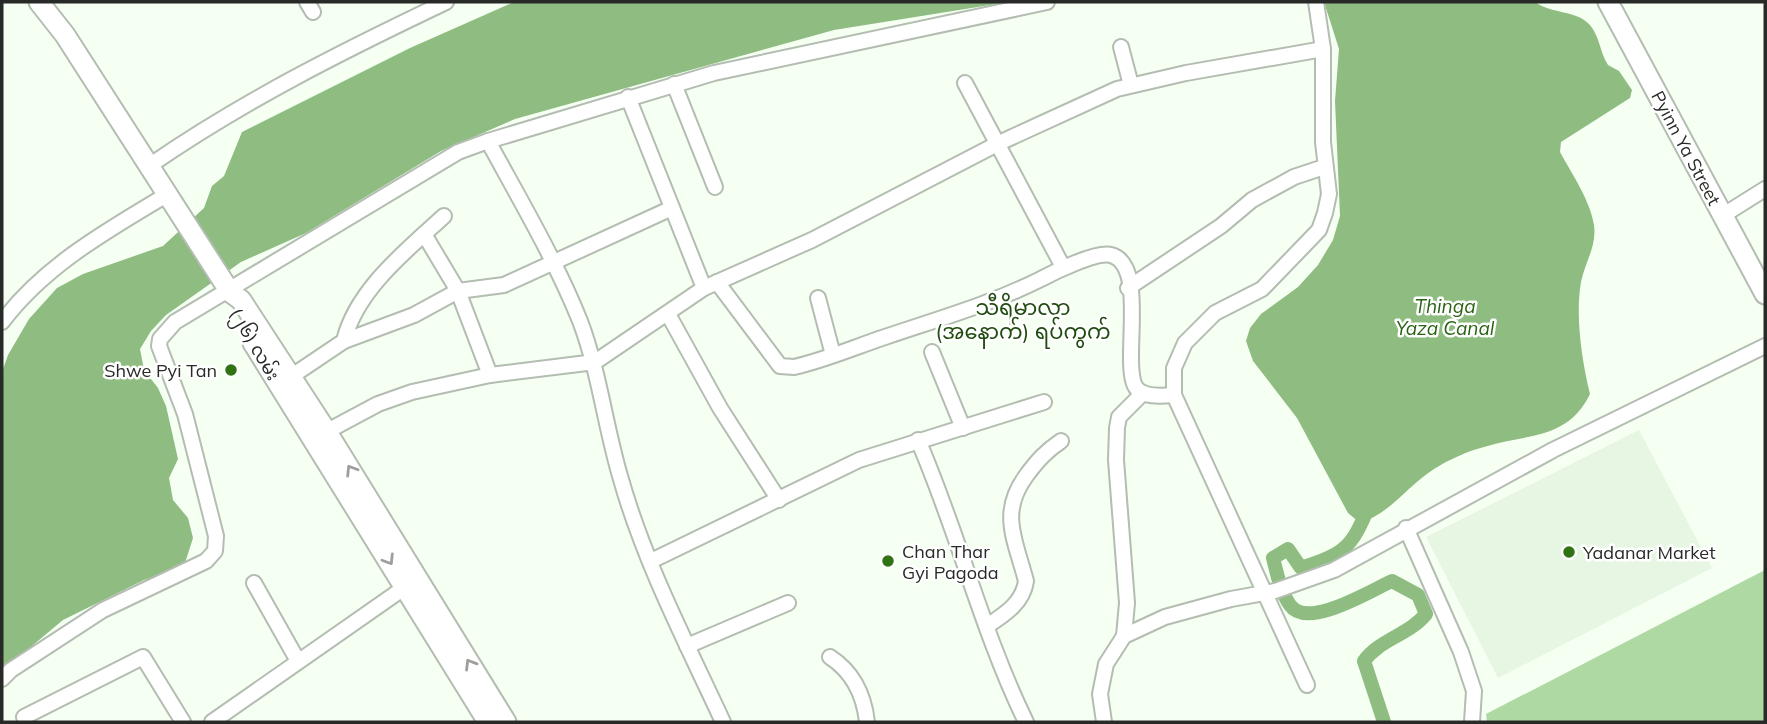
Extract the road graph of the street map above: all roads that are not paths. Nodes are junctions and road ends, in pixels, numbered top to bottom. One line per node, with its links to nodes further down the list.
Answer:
1 (39, 2): 14 (main road, (၂၆) လမ်း)
2 (446, 2): 14 (street)
3 (1046, 2): 9 (street)
4 (1316, 2): 7 (street)
5 (1608, 2): 21 (main road, Pyinn Ya Street)
6 (1121, 47): 10 (street)
7 (1322, 49): 10 (street); 15 (street)
8 (965, 83): 13 (street)
9 (674, 84): 11 (street); 16 (street)
10 (1131, 85): 13 (street)
11 (628, 97): 12 (street); 19 (street)
12 (488, 141): 23 (street); 26 (street)
13 (999, 143): 24 (street); 25 (street)
14 (149, 166): 18 (main road, (၂၆) လမ်း)
15 (1324, 167): 27 (street); 41 (street)
16 (715, 187)
17 (1765, 189): 21 (street)
18 (173, 201): 26 (main road, (၂၆) လမ်း); 32 (street)
19 (672, 208): 23 (street); 25 (street)
20 (444, 216): 22 (street)
21 (1723, 216): 29 (main road, Pyinn Ya Street)
22 (424, 234): 28 (street); 33 (street)
23 (554, 264): 28 (street); 37 (street)
24 (1063, 267): 27 (street); 36 (street)
25 (710, 285): 31 (street); 36 (street)
26 (228, 288): 39 (main road, (၂၆) လမ်း); 59 (street)
27 (1128, 288): 40 (street)
28 (458, 291): 33 (street); 38 (street)
29 (1765, 294)
30 (818, 298): 36 (street)
31 (668, 314): 37 (street); 47 (street)
32 (2, 322)
33 (344, 341): 39 (street)
34 (1765, 346): 48 (street)
35 (932, 352): 43 (street)
36 (833, 355)
37 (595, 362): 38 (street); 49 (street)
38 (490, 375): 44 (street)
39 (285, 381): 44 (main road, (၂၆) လမ်း)
40 (1143, 393): 41 (street); 55 (street)
41 (1174, 396): 52 (street)
42 (1044, 402): 43 (street)
43 (964, 428): 45 (street)
44 (320, 435): 51 (main road, (၂၆) လမ်း)
45 (918, 440): 47 (street); 54 (street)
46 (1061, 440): 54 (street)
47 (779, 500): 49 (street)
48 (1406, 528): 52 (street); 70 (street)
49 (651, 561): 56 (street)
50 (254, 583): 58 (street)
51 (412, 583): 58 (street); 64 (main road, (၂၆) လမ်း); 65 (main road, (၂၆) လမ်း, one-way to 51)
52 (1271, 592): 55 (street); 60 (street)
53 (788, 603): 56 (street)
54 (987, 626): 68 (street)
55 (1124, 636): 69 (street)
56 (687, 646): 66 (street)
57 (830, 657): 67 (street)
58 (298, 661): 63 (street)
59 (2, 679)
60 (1307, 685)
61 (24, 717): 62 (street)
62 (183, 722)
63 (212, 722)
64 (488, 722)
65 (506, 722)
66 (723, 722)
67 (867, 722)
68 (1026, 722)
69 (1104, 722)
70 (1472, 722)

